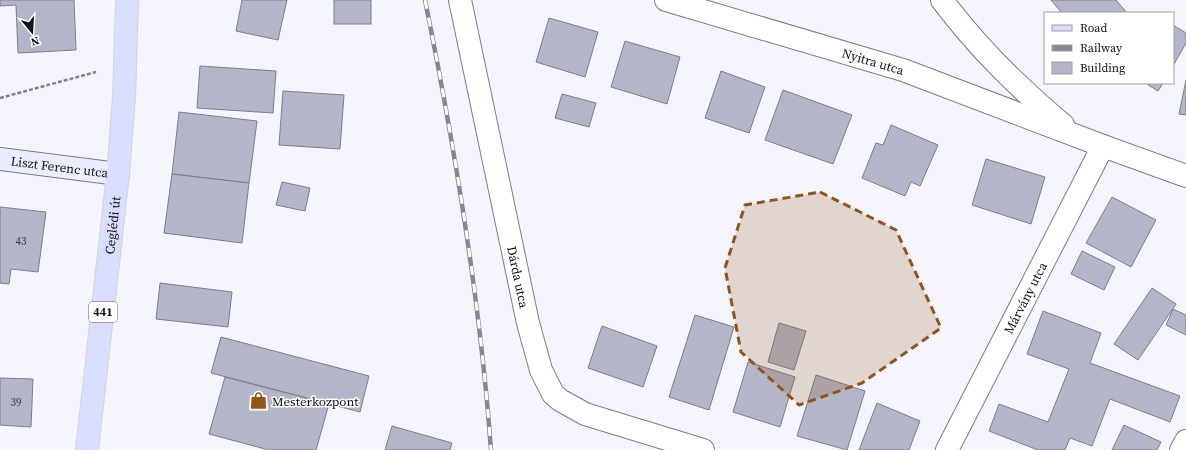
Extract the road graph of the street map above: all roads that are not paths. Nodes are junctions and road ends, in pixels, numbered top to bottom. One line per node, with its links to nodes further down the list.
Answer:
1 (128, 0): 8 (main road, Ceglédi út / 441)
2 (460, 0): 12 (street, Dárda utca)
3 (666, 0): 5 (street, Nyitra utca)
4 (942, 0): 5 (street, Nyitra utca)
5 (1076, 136): 6 (street, Nyitra utca)
6 (1103, 146): 9 (street, Nyitra utca); 13 (street, Márvány utca)
7 (0, 159): 8 (street, Liszt Ferenc utca)
8 (118, 174): 11 (main road, Ceglédi út / 441)
9 (1186, 176)
10 (1186, 441): 14 (street)
11 (87, 450)
12 (703, 450)
13 (947, 450)
14 (1181, 450)

